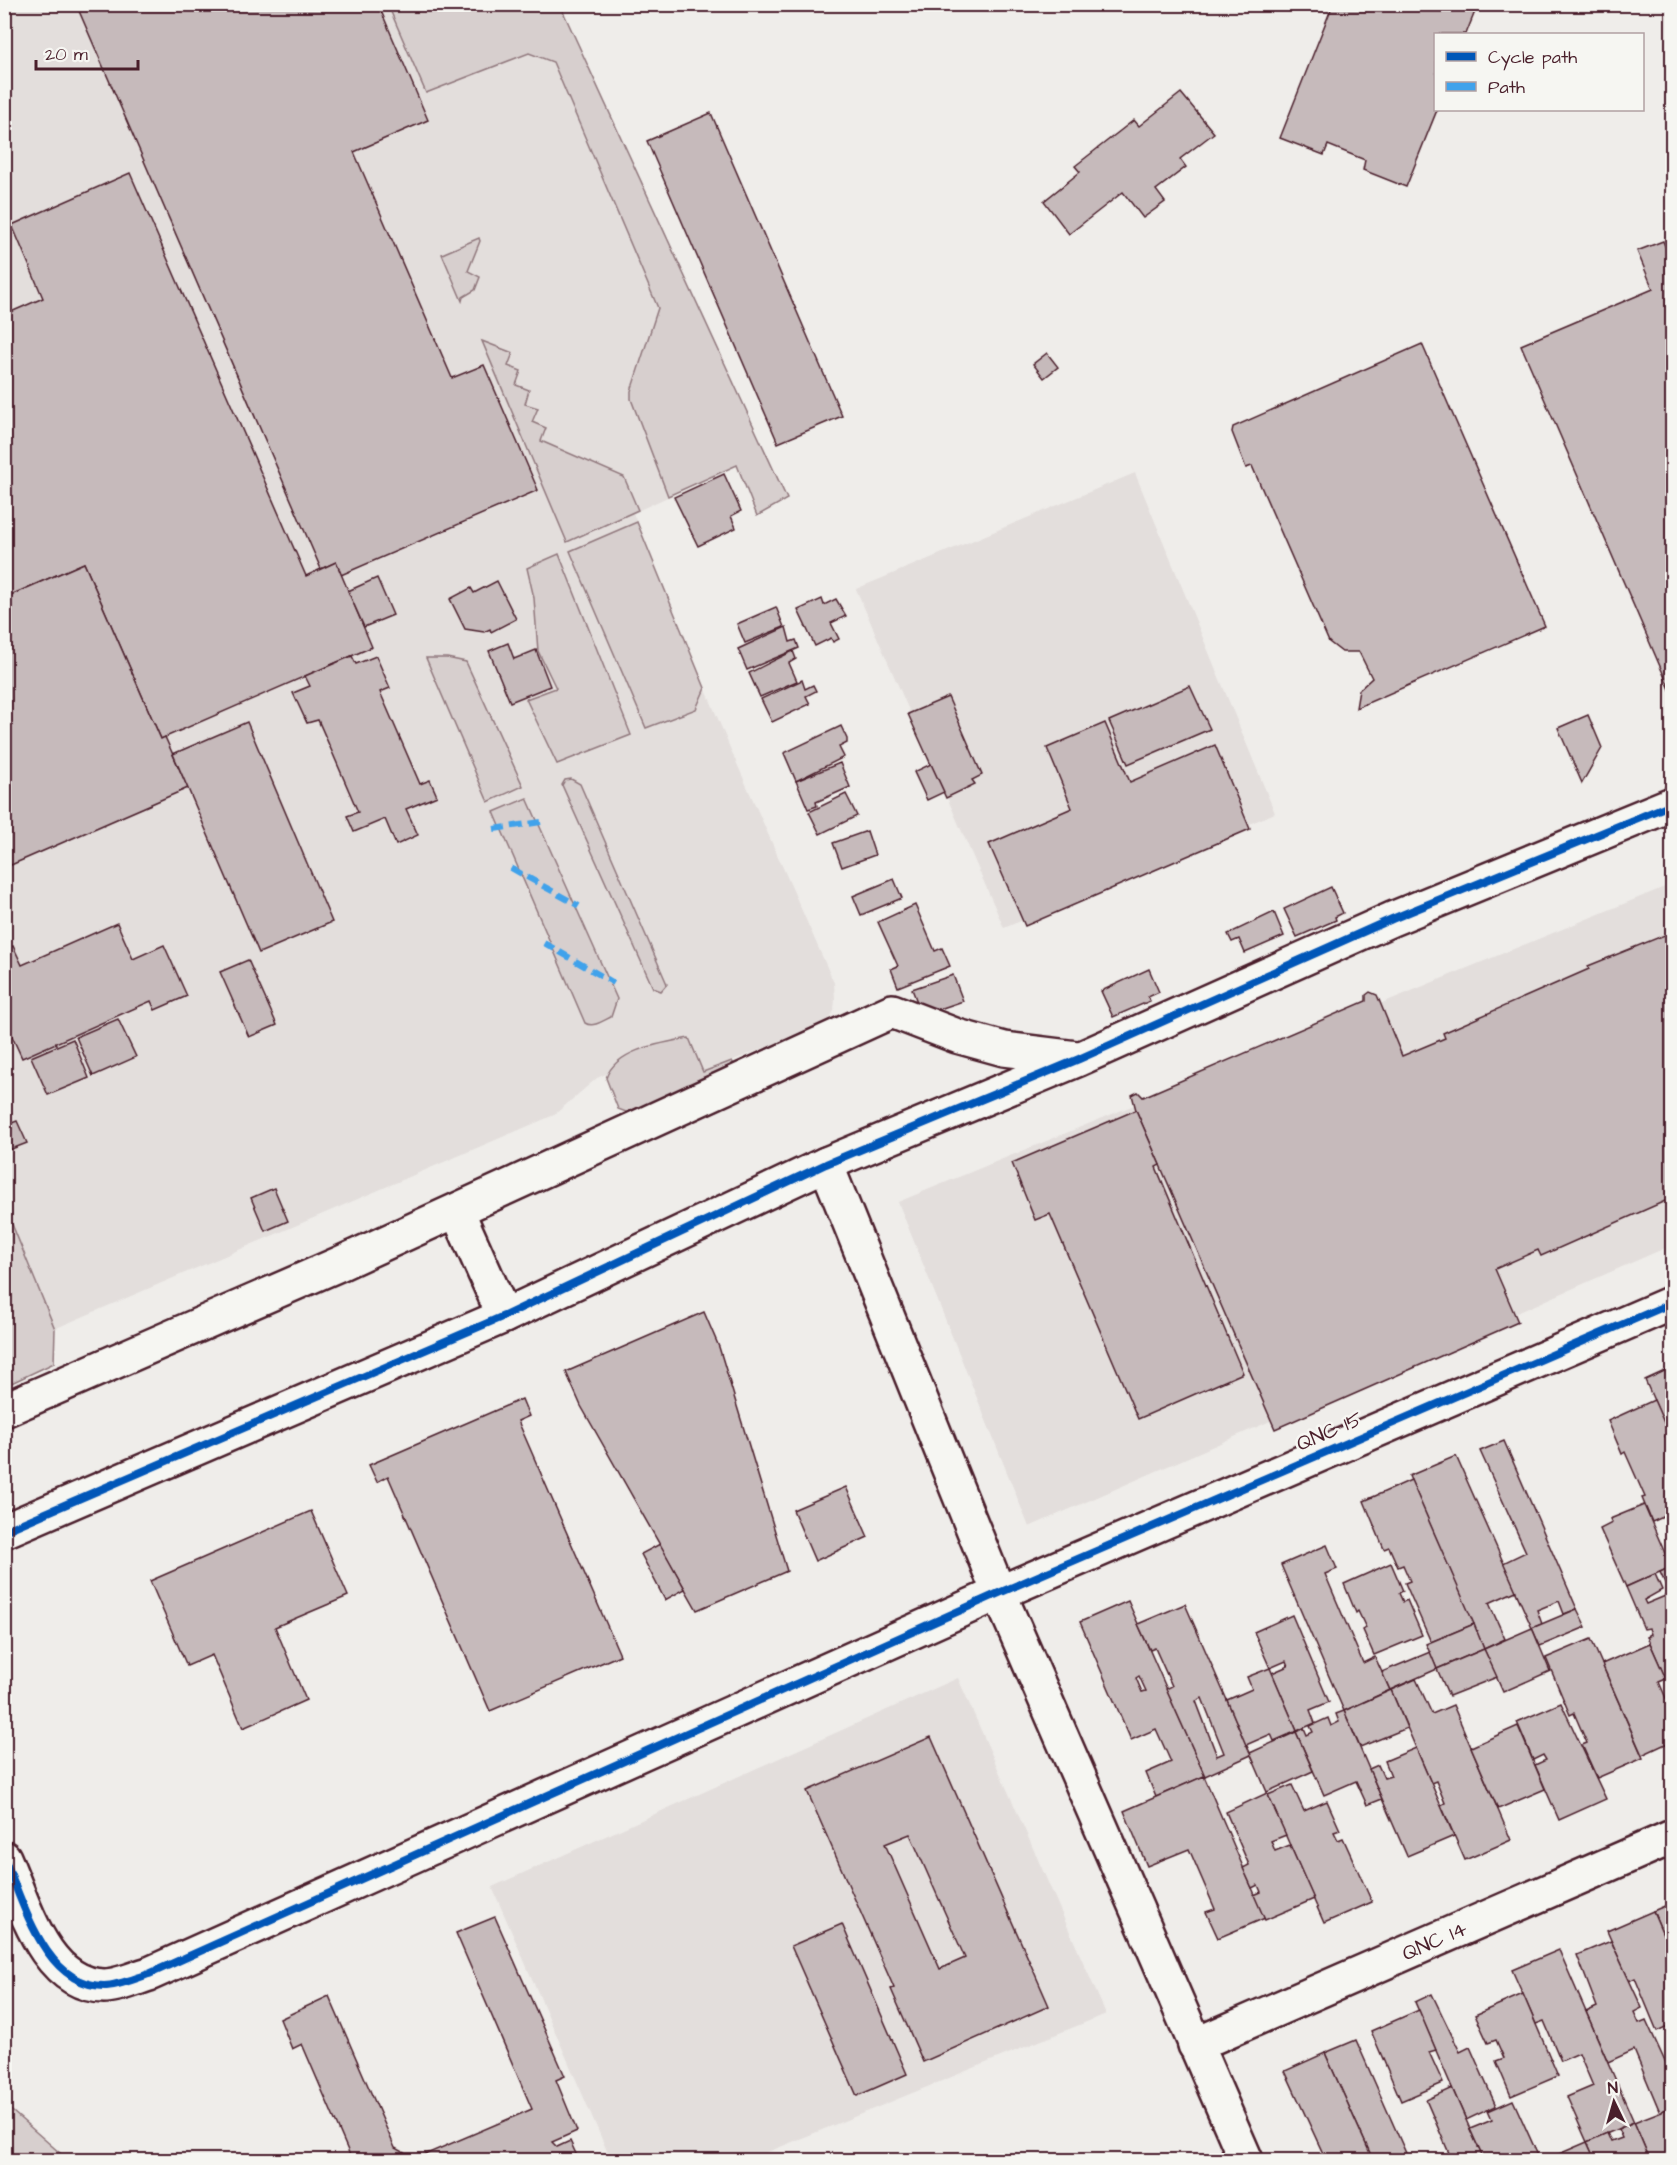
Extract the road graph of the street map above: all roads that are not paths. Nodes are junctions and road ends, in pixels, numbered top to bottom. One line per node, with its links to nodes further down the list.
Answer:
1 (1672, 804): 2 (street)
2 (1079, 1059): 3 (street); 4 (street)
3 (826, 1164): 6 (street); 9 (street)
4 (457, 1211): 6 (street); 7 (street)
5 (1672, 1303): 9 (street, QNC 15)
6 (504, 1316): 8 (street)
7 (4, 1410)
8 (4, 1530)
9 (999, 1593): 11 (street, QNC 15); 12 (street)
10 (1672, 1837): 12 (street, QNC 14)
11 (4, 1858)
12 (1195, 2045): 13 (street)
13 (1246, 2160)

